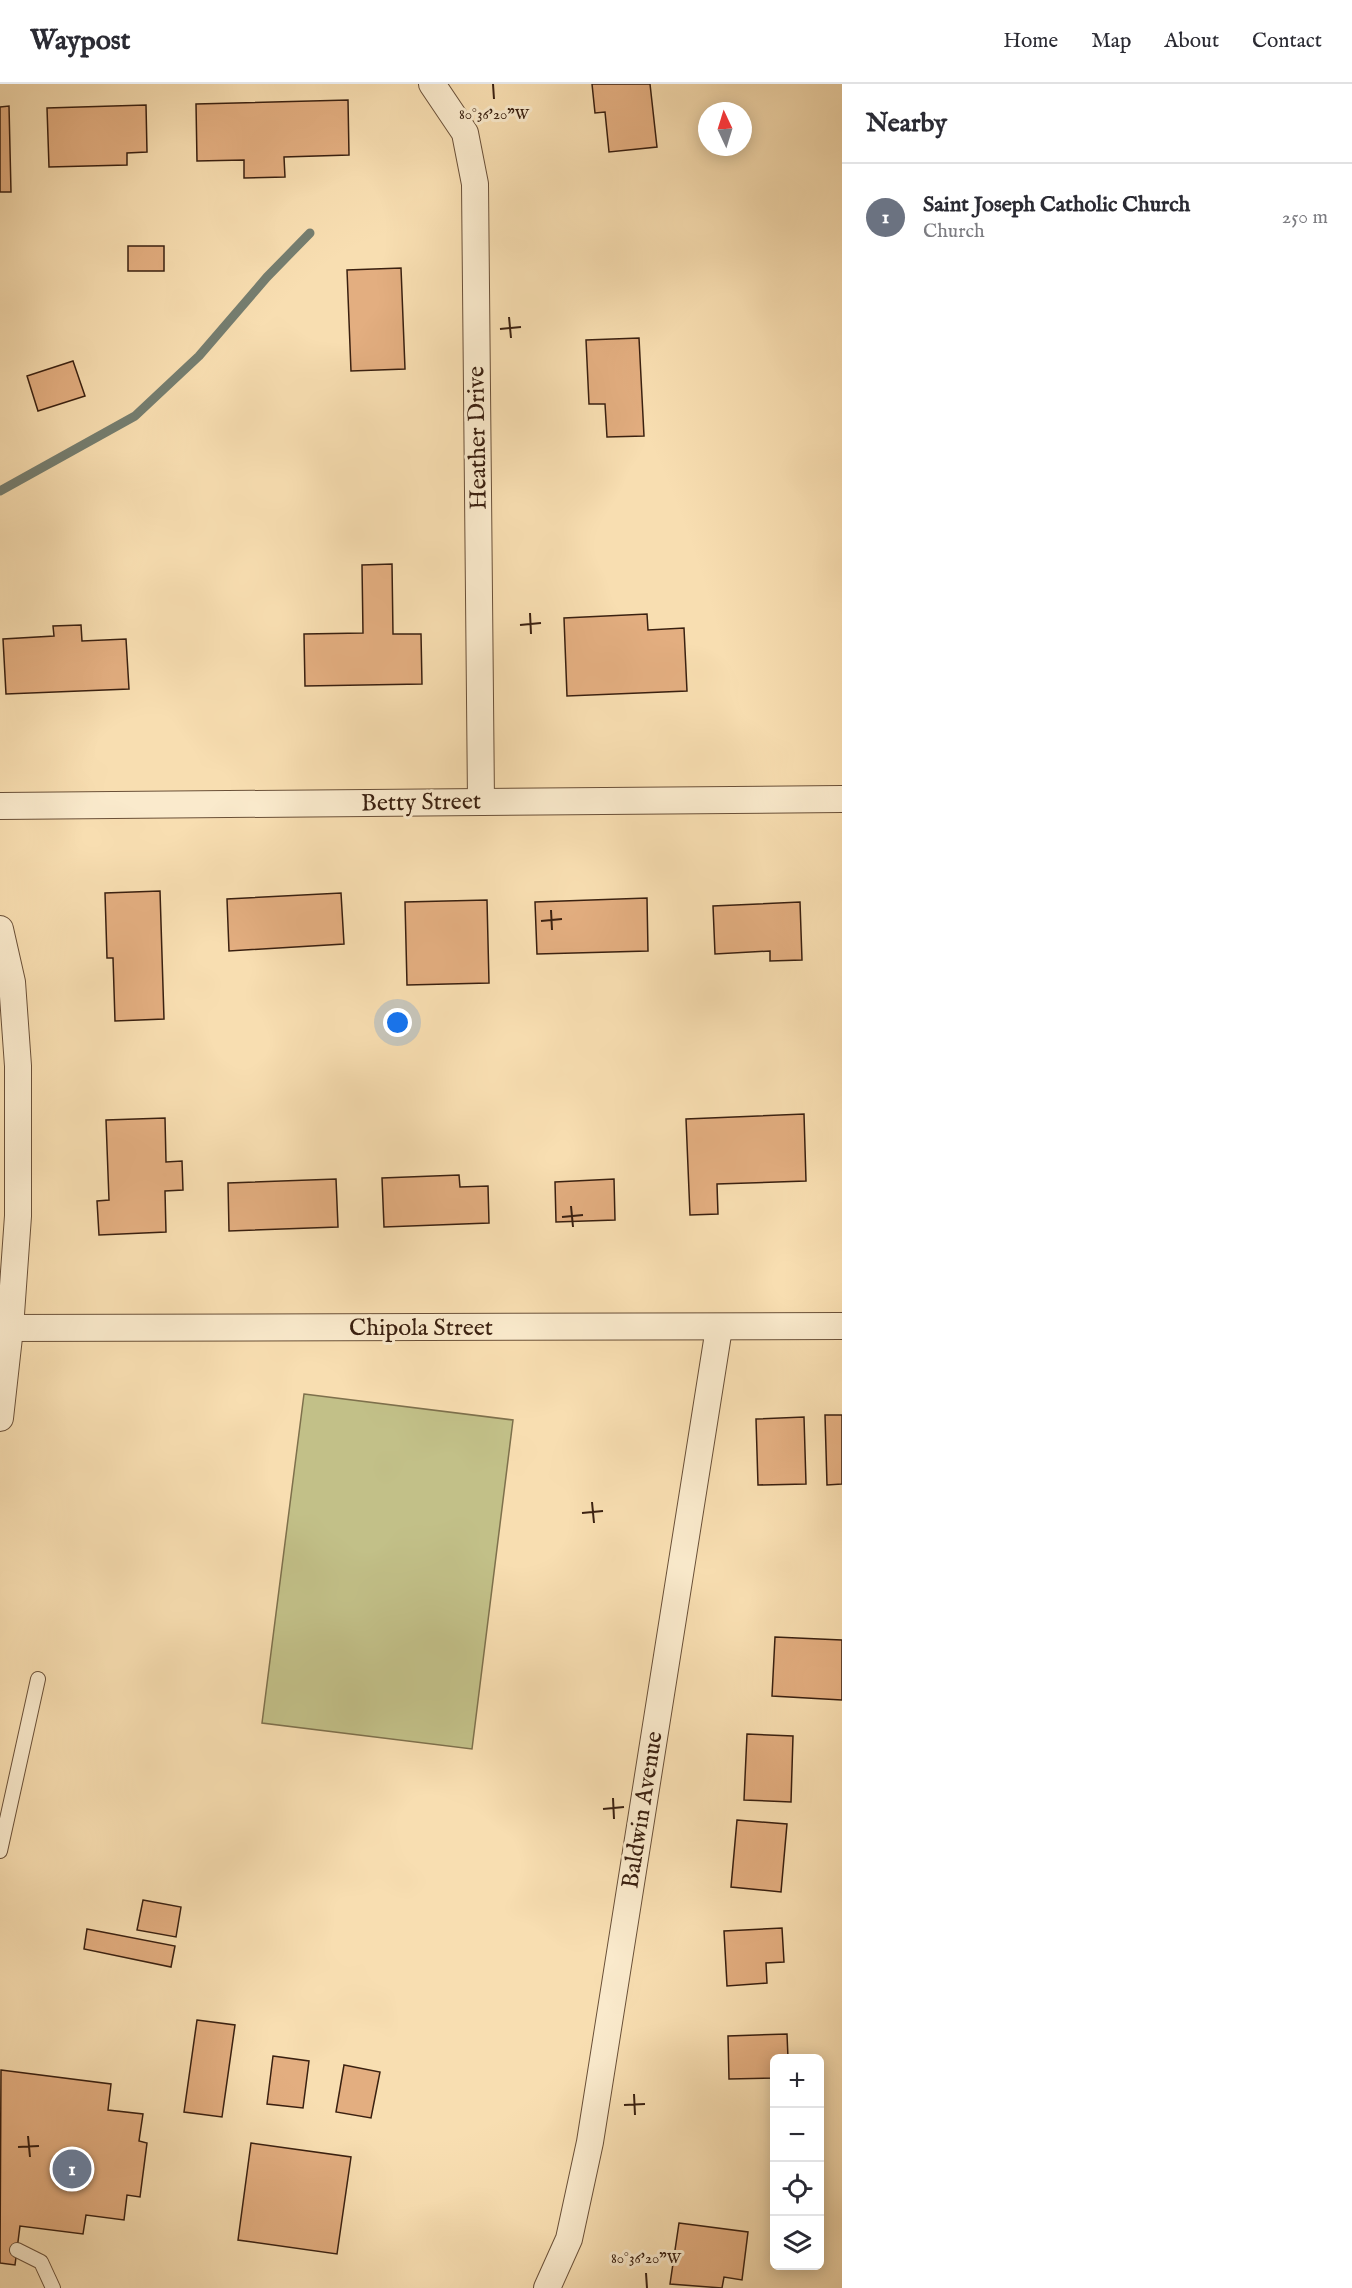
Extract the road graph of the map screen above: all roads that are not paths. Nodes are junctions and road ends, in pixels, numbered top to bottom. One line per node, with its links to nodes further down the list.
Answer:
1 (432, 84): 3 (street, Heather Drive)
2 (842, 799): 3 (street, Betty Street)
3 (481, 802): 4 (street, Betty Street)
4 (0, 806)
5 (0, 929): 7 (street)
6 (842, 1326): 8 (street, Chipola Street)
7 (5, 1328): 8 (street, Chipola Street); 9 (street)
8 (719, 1328): 14 (street, Baldwin Avenue)
9 (0, 1418)
10 (38, 1679): 11 (lane)
11 (0, 1851)
12 (17, 2250): 13 (lane)
13 (53, 2288)
14 (547, 2288)

